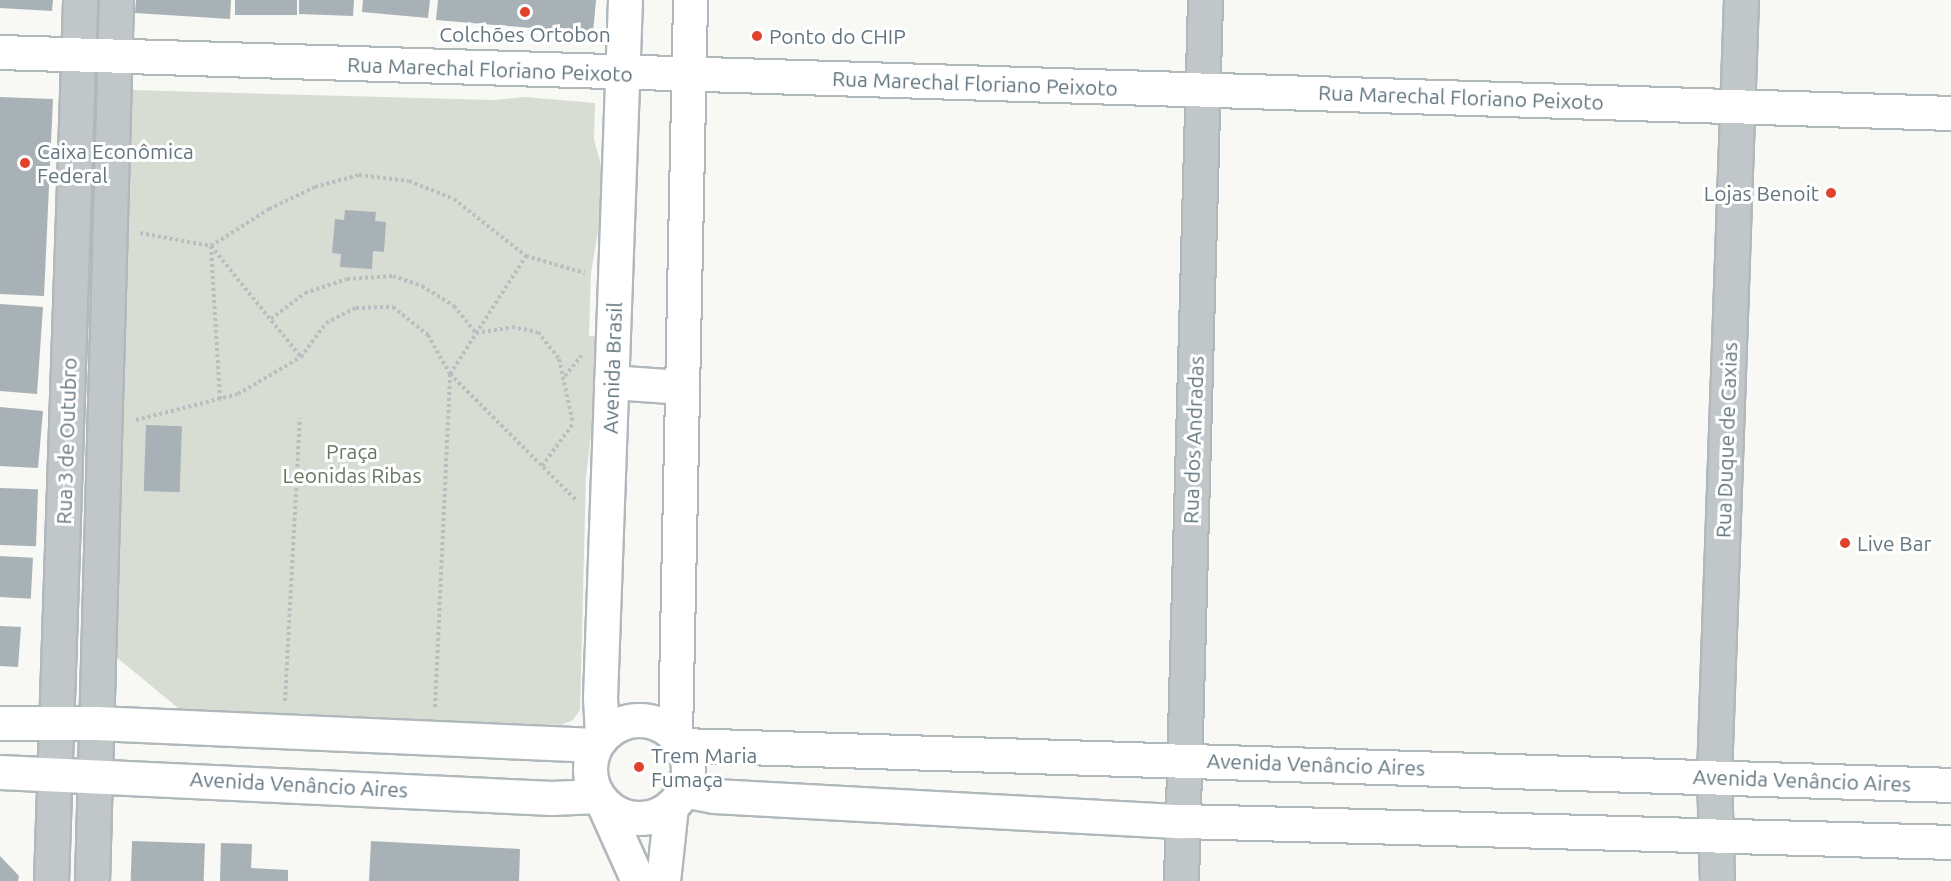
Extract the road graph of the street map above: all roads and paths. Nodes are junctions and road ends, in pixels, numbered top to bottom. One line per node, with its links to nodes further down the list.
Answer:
1 (80, 0): 8 (street, Rua 3 de Outubro)
2 (116, 0): 9 (street, Rua 3 de Outubro)
3 (625, 0): 10 (main road, Avenida Brasil)
4 (690, 0): 11 (main road)
5 (1205, 0): 12 (street, Rua dos Andradas)
6 (1741, 0): 13 (street, Rua Duque de Caxias)
7 (0, 52): 8 (main road, Rua Marechal Floriano Peixoto)
8 (78, 55): 9 (main road, Rua Marechal Floriano Peixoto); 32 (street, Rua 3 de Outubro)
9 (114, 56): 10 (main road, Rua Marechal Floriano Peixoto); 15 (street, Rua 3 de Outubro)
10 (623, 73): 11 (main road, Rua Marechal Floriano Peixoto); 18 (main road, Avenida Brasil)
11 (689, 75): 12 (main road, Rua Marechal Floriano Peixoto); 24 (main road)
12 (1202, 89): 13 (main road, Rua Marechal Floriano Peixoto); 39 (street, Rua dos Andradas)
13 (1738, 106): 14 (main road, Rua Marechal Floriano Peixoto); 43 (street, Rua Duque de Caxias)
14 (1951, 113)
15 (110, 228): 16 (path); 28 (street, Rua 3 de Outubro)
16 (211, 246): 17 (path); 19 (path); 25 (path)
17 (526, 256): 18 (path); 20 (path)
18 (614, 282): 23 (main road, Avenida Brasil)
19 (270, 319): 20 (path); 21 (path)
20 (476, 333): 22 (path); 27 (path)
21 (301, 357): 22 (path); 25 (path)
22 (450, 374): 30 (path); 36 (path)
23 (611, 382): 24 (main road); 29 (main road, Avenida Brasil)
24 (682, 387): 38 (main road)
25 (220, 399): 28 (path)
26 (300, 418): 35 (path)
27 (573, 423): 29 (path); 30 (path)
28 (104, 428): 34 (street, Rua 3 de Outubro)
29 (609, 456): 31 (main road, Avenida Brasil)
30 (542, 466): 31 (path)
31 (606, 530): 37 (main road, Avenida Brasil)
32 (57, 722): 33 (main road); 34 (main road); 41 (street, Rua 3 de Outubro)
33 (0, 723)
34 (96, 723): 35 (main road); 42 (street, Rua 3 de Outubro)
35 (284, 731): 36 (main road)
36 (434, 737): 37 (main road)
37 (599, 740): 38 (main road, Avenida Venâncio Aires); 46 (main road)
38 (678, 740): 39 (main road, Avenida Venâncio Aires); 45 (main road)
39 (1184, 760): 43 (main road, Avenida Venâncio Aires); 47 (street, Rua dos Andradas)
40 (0, 772): 41 (main road, Avenida Venâncio Aires)
41 (53, 773): 42 (main road, Avenida Venâncio Aires); 50 (street, Rua 3 de Outubro)
42 (96, 774): 46 (main road, Avenida Venâncio Aires); 51 (street, Rua 3 de Outubro)
43 (1714, 777): 44 (main road, Avenida Venâncio Aires); 48 (street, Rua Duque de Caxias)
44 (1951, 785)
45 (677, 798): 46 (main road); 47 (main road); 53 (main road)
46 (601, 800): 52 (main road)
47 (1182, 821): 48 (main road); 54 (street, Rua dos Andradas)
48 (1716, 835): 49 (main road); 55 (street, Rua Duque de Caxias)
49 (1951, 842)
50 (51, 881)
51 (92, 881)
52 (638, 881)
53 (663, 881)
54 (1180, 881)
55 (1717, 881)

